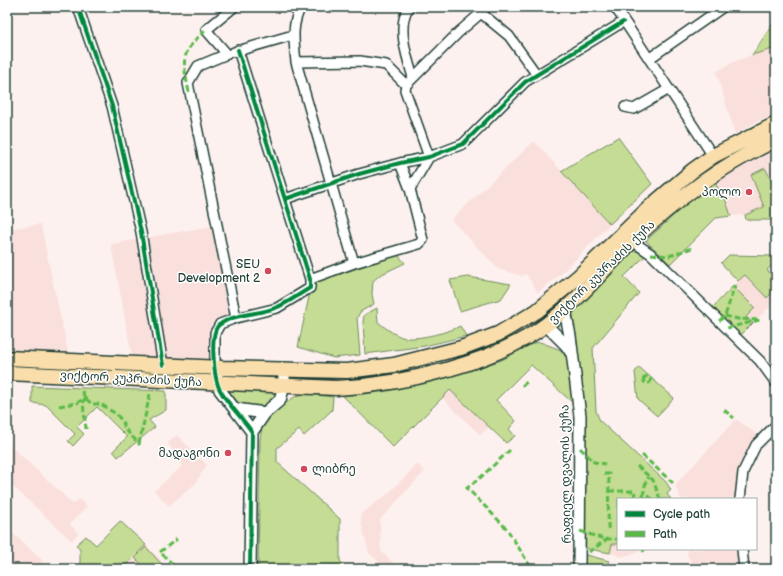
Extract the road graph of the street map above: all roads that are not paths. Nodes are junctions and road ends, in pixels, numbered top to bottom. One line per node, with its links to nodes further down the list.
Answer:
1 (78, 7): 38 (street)
2 (234, 7): 11 (street)
3 (302, 7): 9 (street)
4 (409, 7): 15 (street)
5 (615, 7): 8 (street)
6 (723, 7): 12 (street)
7 (481, 10): 14 (street); 15 (street)
8 (623, 22): 12 (street); 14 (street)
9 (293, 35): 10 (street); 13 (street)
10 (238, 50): 11 (street); 28 (street)
11 (227, 54): 34 (street)
12 (650, 58): 17 (street)
13 (296, 62): 16 (street); 25 (street)
14 (537, 75): 22 (street)
15 (413, 77): 16 (street)
16 (406, 85): 22 (street)
17 (669, 89): 18 (street); 21 (street)
18 (625, 107)
19 (776, 124): 21 (main road, ვიქტორ კუპრაძის ქუჩა)
20 (776, 140): 27 (main road, ვიქტორ კუპრაძის ქუჩა)
21 (713, 156): 24 (main road, ვიქტორ კუპრაძის ქუჩა)
22 (429, 157): 23 (street); 26 (street)
23 (400, 163): 25 (street); 26 (street)
24 (682, 179): 27 (main road); 29 (main road, ვიქტორ კუპრაძის ქუჩა)
25 (330, 184): 28 (street); 30 (street)
26 (410, 189): 30 (street)
27 (692, 191): 29 (main road, ვიქტორ კუპრაძის ქუჩა)
28 (285, 199): 31 (street)
29 (627, 237): 32 (main road, ვიქტორ კუპრაძის ქუჩა); 33 (main road, ვიქტორ კუპრაძის ქუჩა); 43 (street)
30 (354, 263): 31 (street)
31 (310, 279): 34 (street)
32 (565, 310): 35 (main road, ვიქტორ კუპრაძის ქუჩა); 36 (street, რაფიელ დვალის ქუჩა)
33 (537, 311): 35 (main road); 40 (main road, ვიქტორ კუპრაძის ქუჩა)
34 (236, 318): 39 (street)
35 (546, 325): 36 (street); 44 (main road, ვიქტორ კუპრაძის ქუჩა)
36 (572, 355): 52 (street, რაფიელ დვალის ქუჩა)
37 (7, 358): 38 (main road, ვიქტორ კუპრაძის ქუჩა)
38 (163, 365): 39 (main road, ვიქტორ კუპრაძის ქუჩა)
39 (215, 368): 40 (main road, ვიქტორ კუპრაძის ქუჩა); 42 (street)
40 (284, 371): 44 (street)
41 (7, 373): 42 (main road, ვიქტორ კუპრაძის ქუჩა)
42 (217, 383): 44 (main road, ვიქტორ კუპრაძის ქუჩა); 45 (street)
43 (776, 383)
44 (284, 386): 46 (street)
45 (236, 409): 46 (street); 48 (street)
46 (265, 413): 48 (street)
47 (776, 425): 49 (street)
48 (252, 432): 51 (street)
49 (740, 498)
50 (742, 550): 53 (street)
51 (250, 569)
52 (579, 569)
53 (744, 569)

